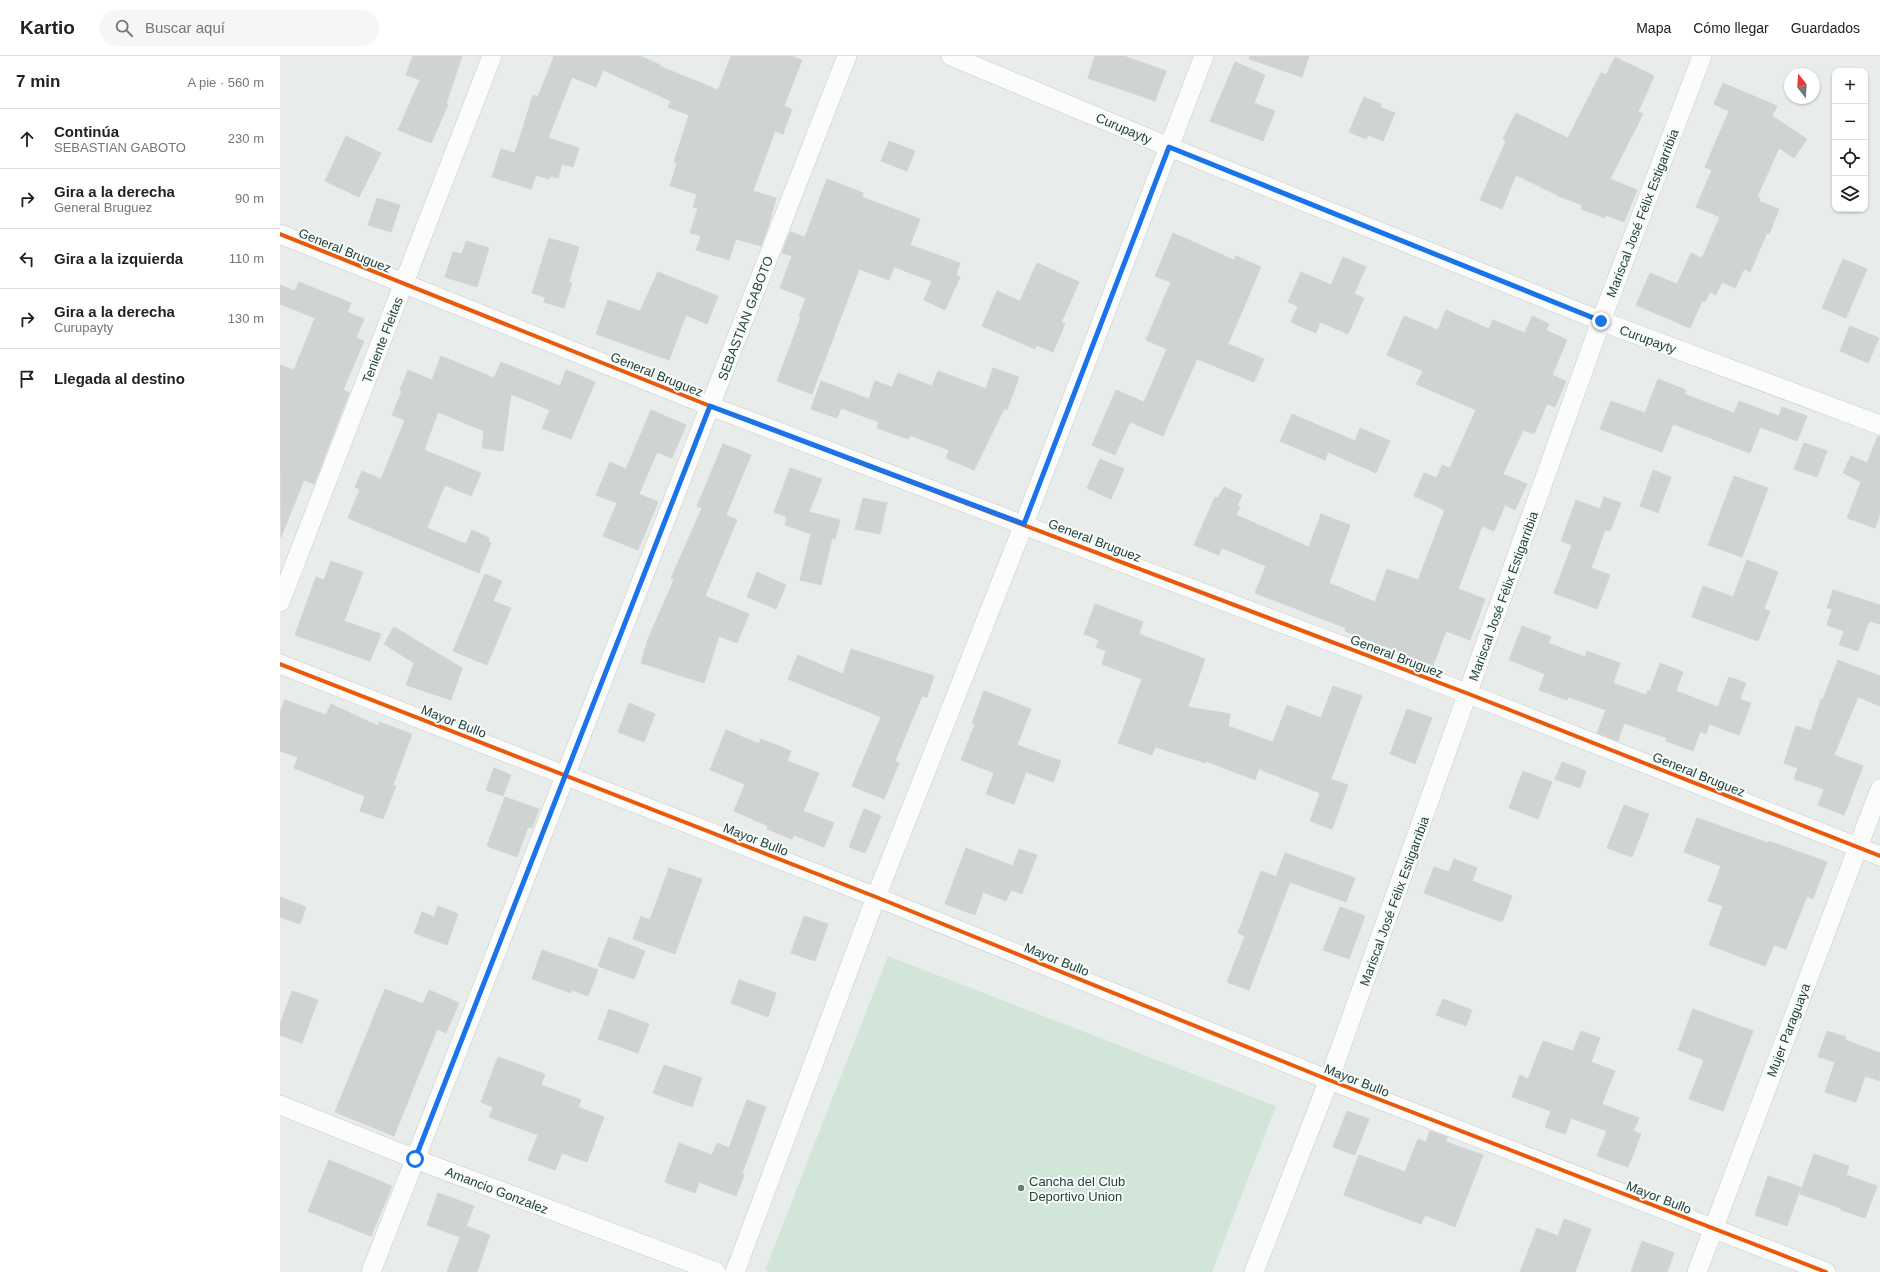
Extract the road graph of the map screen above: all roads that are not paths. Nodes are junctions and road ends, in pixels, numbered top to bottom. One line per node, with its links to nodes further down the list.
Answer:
1 (492, 56): 8 (street, Teniente Fleitas)
2 (847, 56): 10 (street, SEBASTIAN GABOTO)
3 (951, 56): 6 (street, Curupayty)
4 (1204, 56): 6 (street)
5 (1702, 56): 9 (street, Mariscal José Félix Estigarribia)
6 (1169, 147): 9 (street, Curupayty); 12 (street)
7 (280, 234): 8 (street, General Bruguez)
8 (403, 284): 10 (street, General Bruguez); 13 (street, Teniente Fleitas)
9 (1601, 321): 11 (street, Curupayty); 15 (street, Mariscal José Félix Estigarribia)
10 (710, 406): 12 (street, General Bruguez); 16 (street, SEBASTIAN GABOTO)
11 (1880, 425)
12 (1024, 524): 15 (street, General Bruguez); 20 (street)
13 (280, 602)
14 (280, 664): 16 (street, Mayor Bullo)
15 (1469, 694): 18 (street, General Bruguez); 21 (street, Mariscal José Félix Estigarribia)
16 (566, 775): 20 (street, Mayor Bullo); 23 (street, SEBASTIAN GABOTO)
17 (1880, 789): 18 (street, Mujer Paraguaya)
18 (1857, 847): 19 (street, General Bruguez); 24 (street, Mujer Paraguaya)
19 (1880, 856)
20 (876, 897): 21 (street, Mayor Bullo); 27 (street)
21 (1329, 1080): 24 (street, Mayor Bullo); 28 (street, Mariscal José Félix Estigarribia)
22 (280, 1105): 23 (street, Amancio Gonzalez)
23 (415, 1159): 25 (street, SEBASTIAN GABOTO); 26 (street, Amancio Gonzalez)
24 (1714, 1228): 29 (street, Mujer Paraguaya); 30 (street, Mayor Bullo)
25 (371, 1272)
26 (716, 1272)
27 (735, 1272)
28 (1254, 1272)
29 (1697, 1272)
30 (1826, 1272)

